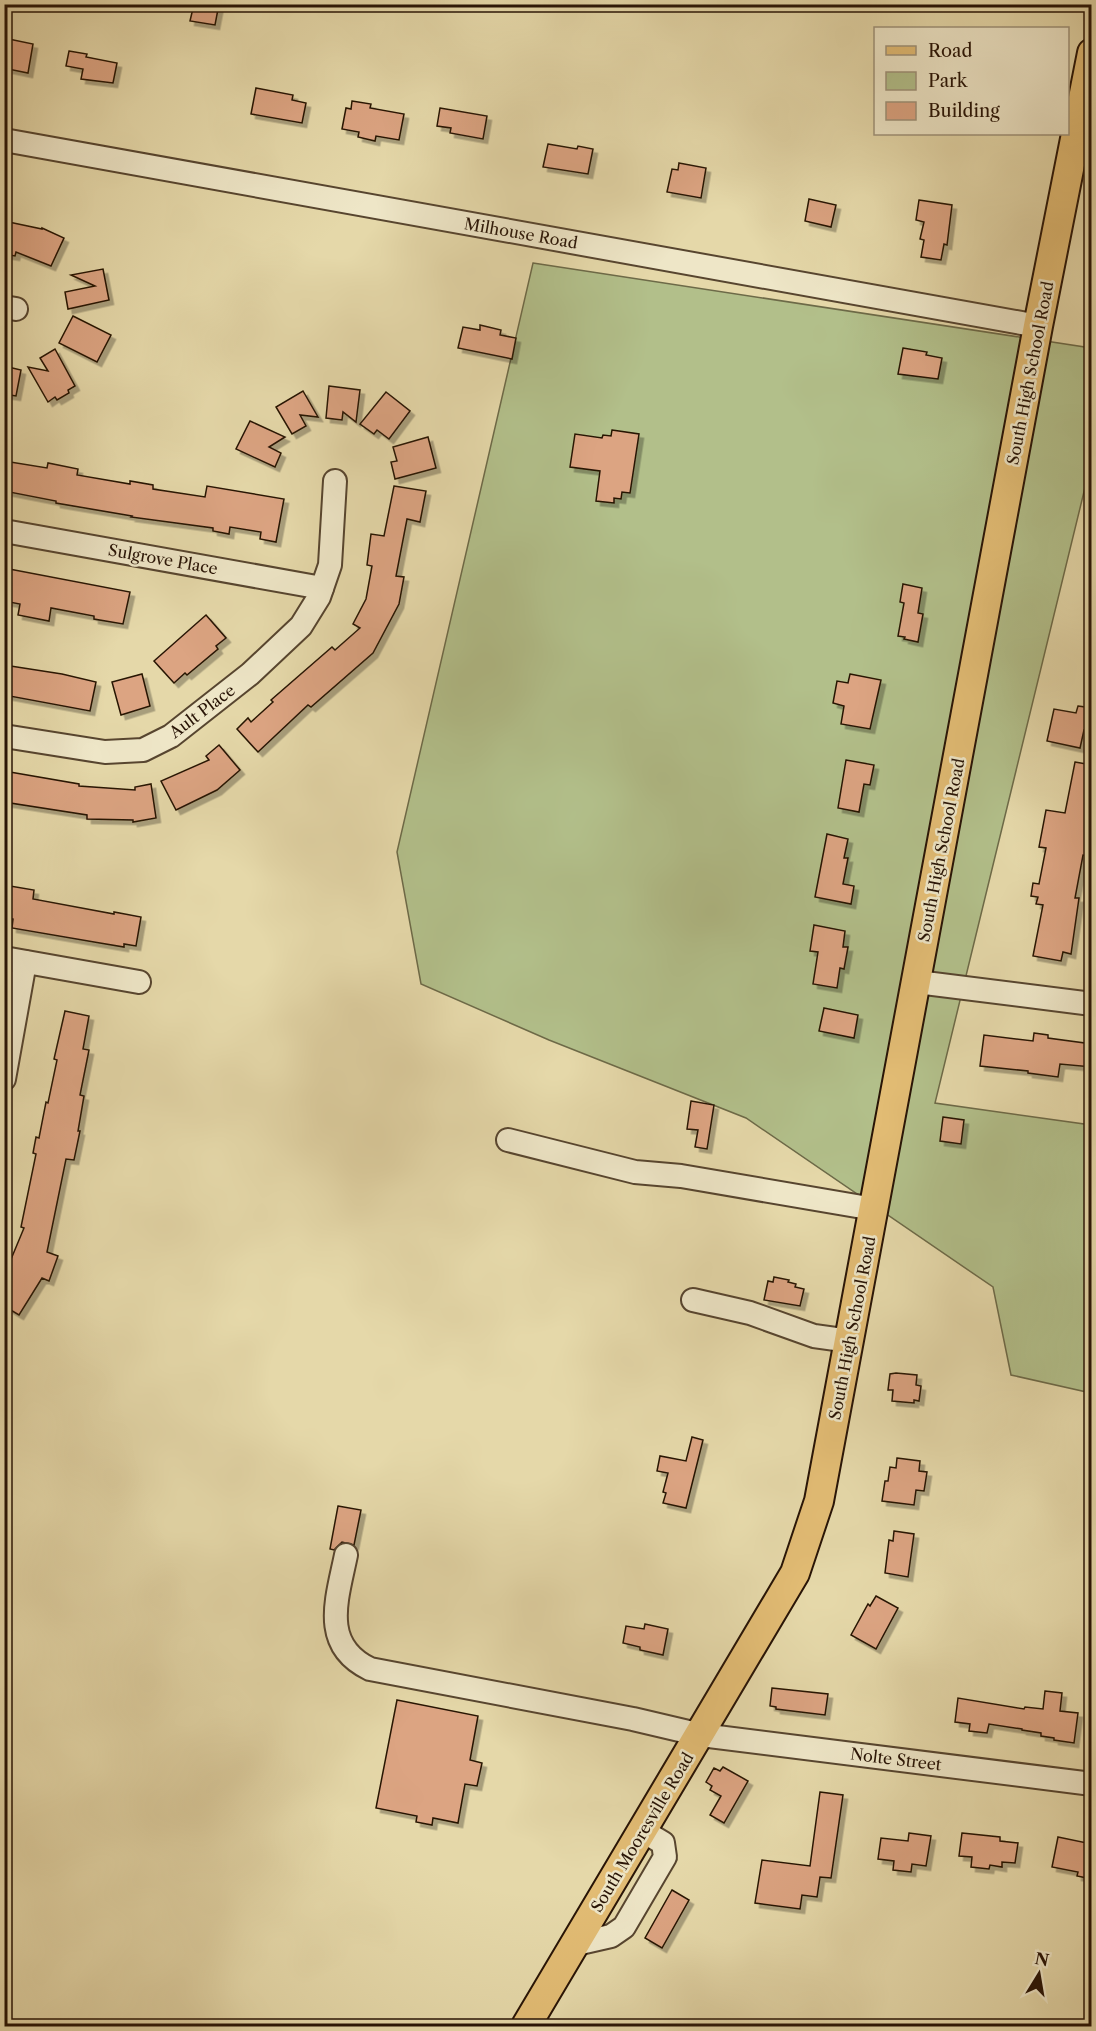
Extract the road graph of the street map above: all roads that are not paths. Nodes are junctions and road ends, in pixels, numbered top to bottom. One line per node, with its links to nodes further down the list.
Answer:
1 (1092, 53): 3 (main road, South High School Road)
2 (4, 140): 3 (street, Milhouse Road)
3 (1038, 326): 10 (main road, South High School Road)
4 (335, 481): 6 (street, Ault Place)
5 (4, 531): 6 (street, Sulgrove Place)
6 (322, 588): 7 (street, Ault Place)
7 (4, 736)
8 (15, 960): 9 (street); 12 (street)
9 (139, 982)
10 (917, 982): 11 (street); 14 (main road, South High School Road)
11 (1092, 1004)
12 (4, 1078)
13 (508, 1140): 14 (street)
14 (874, 1209): 16 (main road, South High School Road)
15 (693, 1300): 16 (street)
16 (850, 1341): 18 (main road, South High School Road)
17 (346, 1555): 19 (street, Nolte Street)
18 (758, 1636): 19 (main road, South Mooresville Road)
19 (700, 1735): 20 (street, Nolte Street); 21 (main road, South Mooresville Road)
20 (1092, 1784)
21 (643, 1831): 22 (main road, South Mooresville Road); 23 (street)
22 (624, 1863): 23 (street); 24 (main road, South Mooresville Road)
23 (651, 1880): 24 (street)
24 (576, 1944): 25 (main road, South Mooresville Road)
25 (526, 2026)

